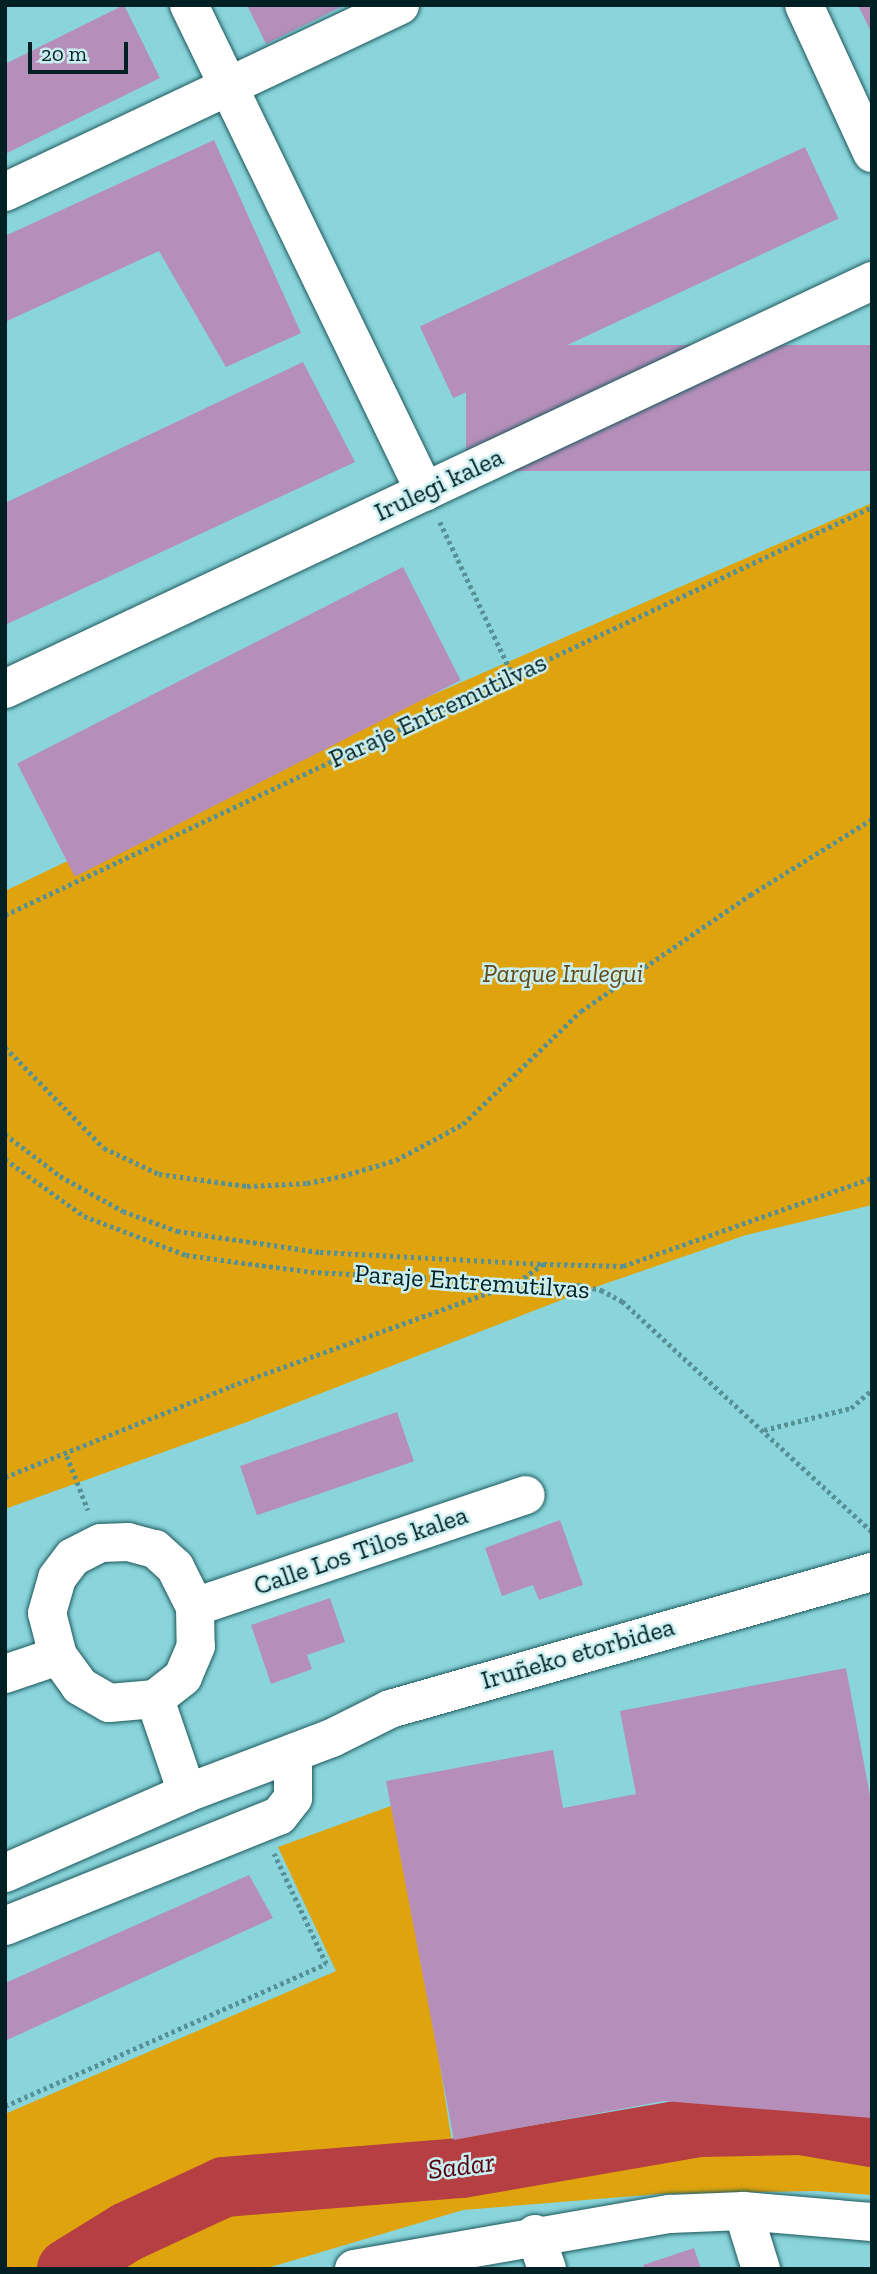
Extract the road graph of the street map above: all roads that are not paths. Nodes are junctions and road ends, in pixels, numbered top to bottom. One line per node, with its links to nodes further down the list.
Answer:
1 (189, 5): 4 (street)
2 (400, 5): 4 (street)
3 (804, 5): 5 (street)
4 (229, 85): 6 (street); 8 (street)
5 (872, 153)
6 (5, 192)
7 (872, 281): 8 (street, Irulegi kalea)
8 (425, 492): 9 (street, Irulegi kalea)
9 (5, 689)
10 (526, 1495): 12 (street, Calle Los Tilos kalea)
11 (871, 1577): 16 (street, Iruñeko etorbidea)
12 (195, 1607): 13 (street); 15 (street)
13 (58, 1656): 14 (street); 15 (street)
14 (5, 1674)
15 (155, 1699): 17 (street)
16 (293, 1753): 17 (street, Iruñeko etorbidea); 19 (street)
17 (187, 1793): 18 (street, Iruñeko etorbidea)
18 (5, 1873)
19 (5, 1926)
20 (743, 2211): 21 (street); 22 (street); 24 (street)
21 (872, 2222)
22 (541, 2251): 23 (street)
23 (354, 2269)
24 (761, 2269)

